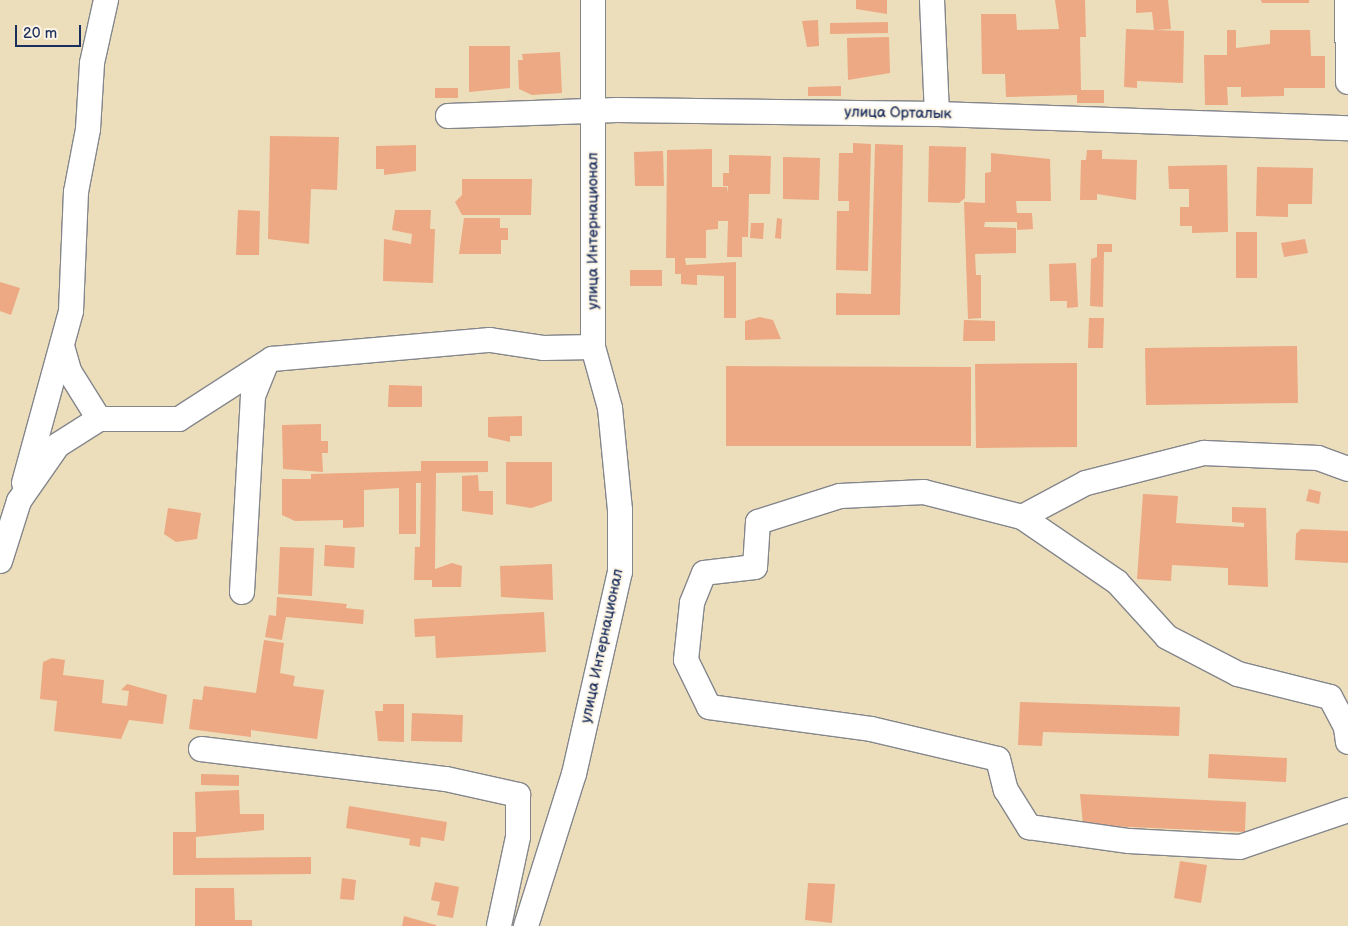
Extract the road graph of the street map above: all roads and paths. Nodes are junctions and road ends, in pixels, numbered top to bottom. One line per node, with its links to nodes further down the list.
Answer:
1 (106, 0): 10 (street)
2 (593, 0): 6 (street, улица Интернационал)
3 (932, 0): 7 (street)
4 (1347, 0): 5 (street)
5 (1348, 82)
6 (594, 114): 7 (street, улица Орталык); 8 (street, улица Орталык); 11 (street, улица Интернационал)
7 (937, 114): 9 (street, улица Орталык)
8 (448, 116)
9 (1348, 128)
10 (62, 346): 13 (street); 15 (street)
11 (593, 347): 12 (street); 23 (street, улица Интернационал)
12 (266, 363): 13 (street); 18 (street)
13 (99, 419): 15 (street)
14 (1348, 469): 16 (street)
15 (19, 501): 17 (street)
16 (1022, 517): 19 (street); 21 (street)
17 (0, 561)
18 (242, 592)
19 (1348, 742)
20 (201, 749): 22 (street)
21 (1348, 810)
22 (498, 926)
23 (526, 926)

